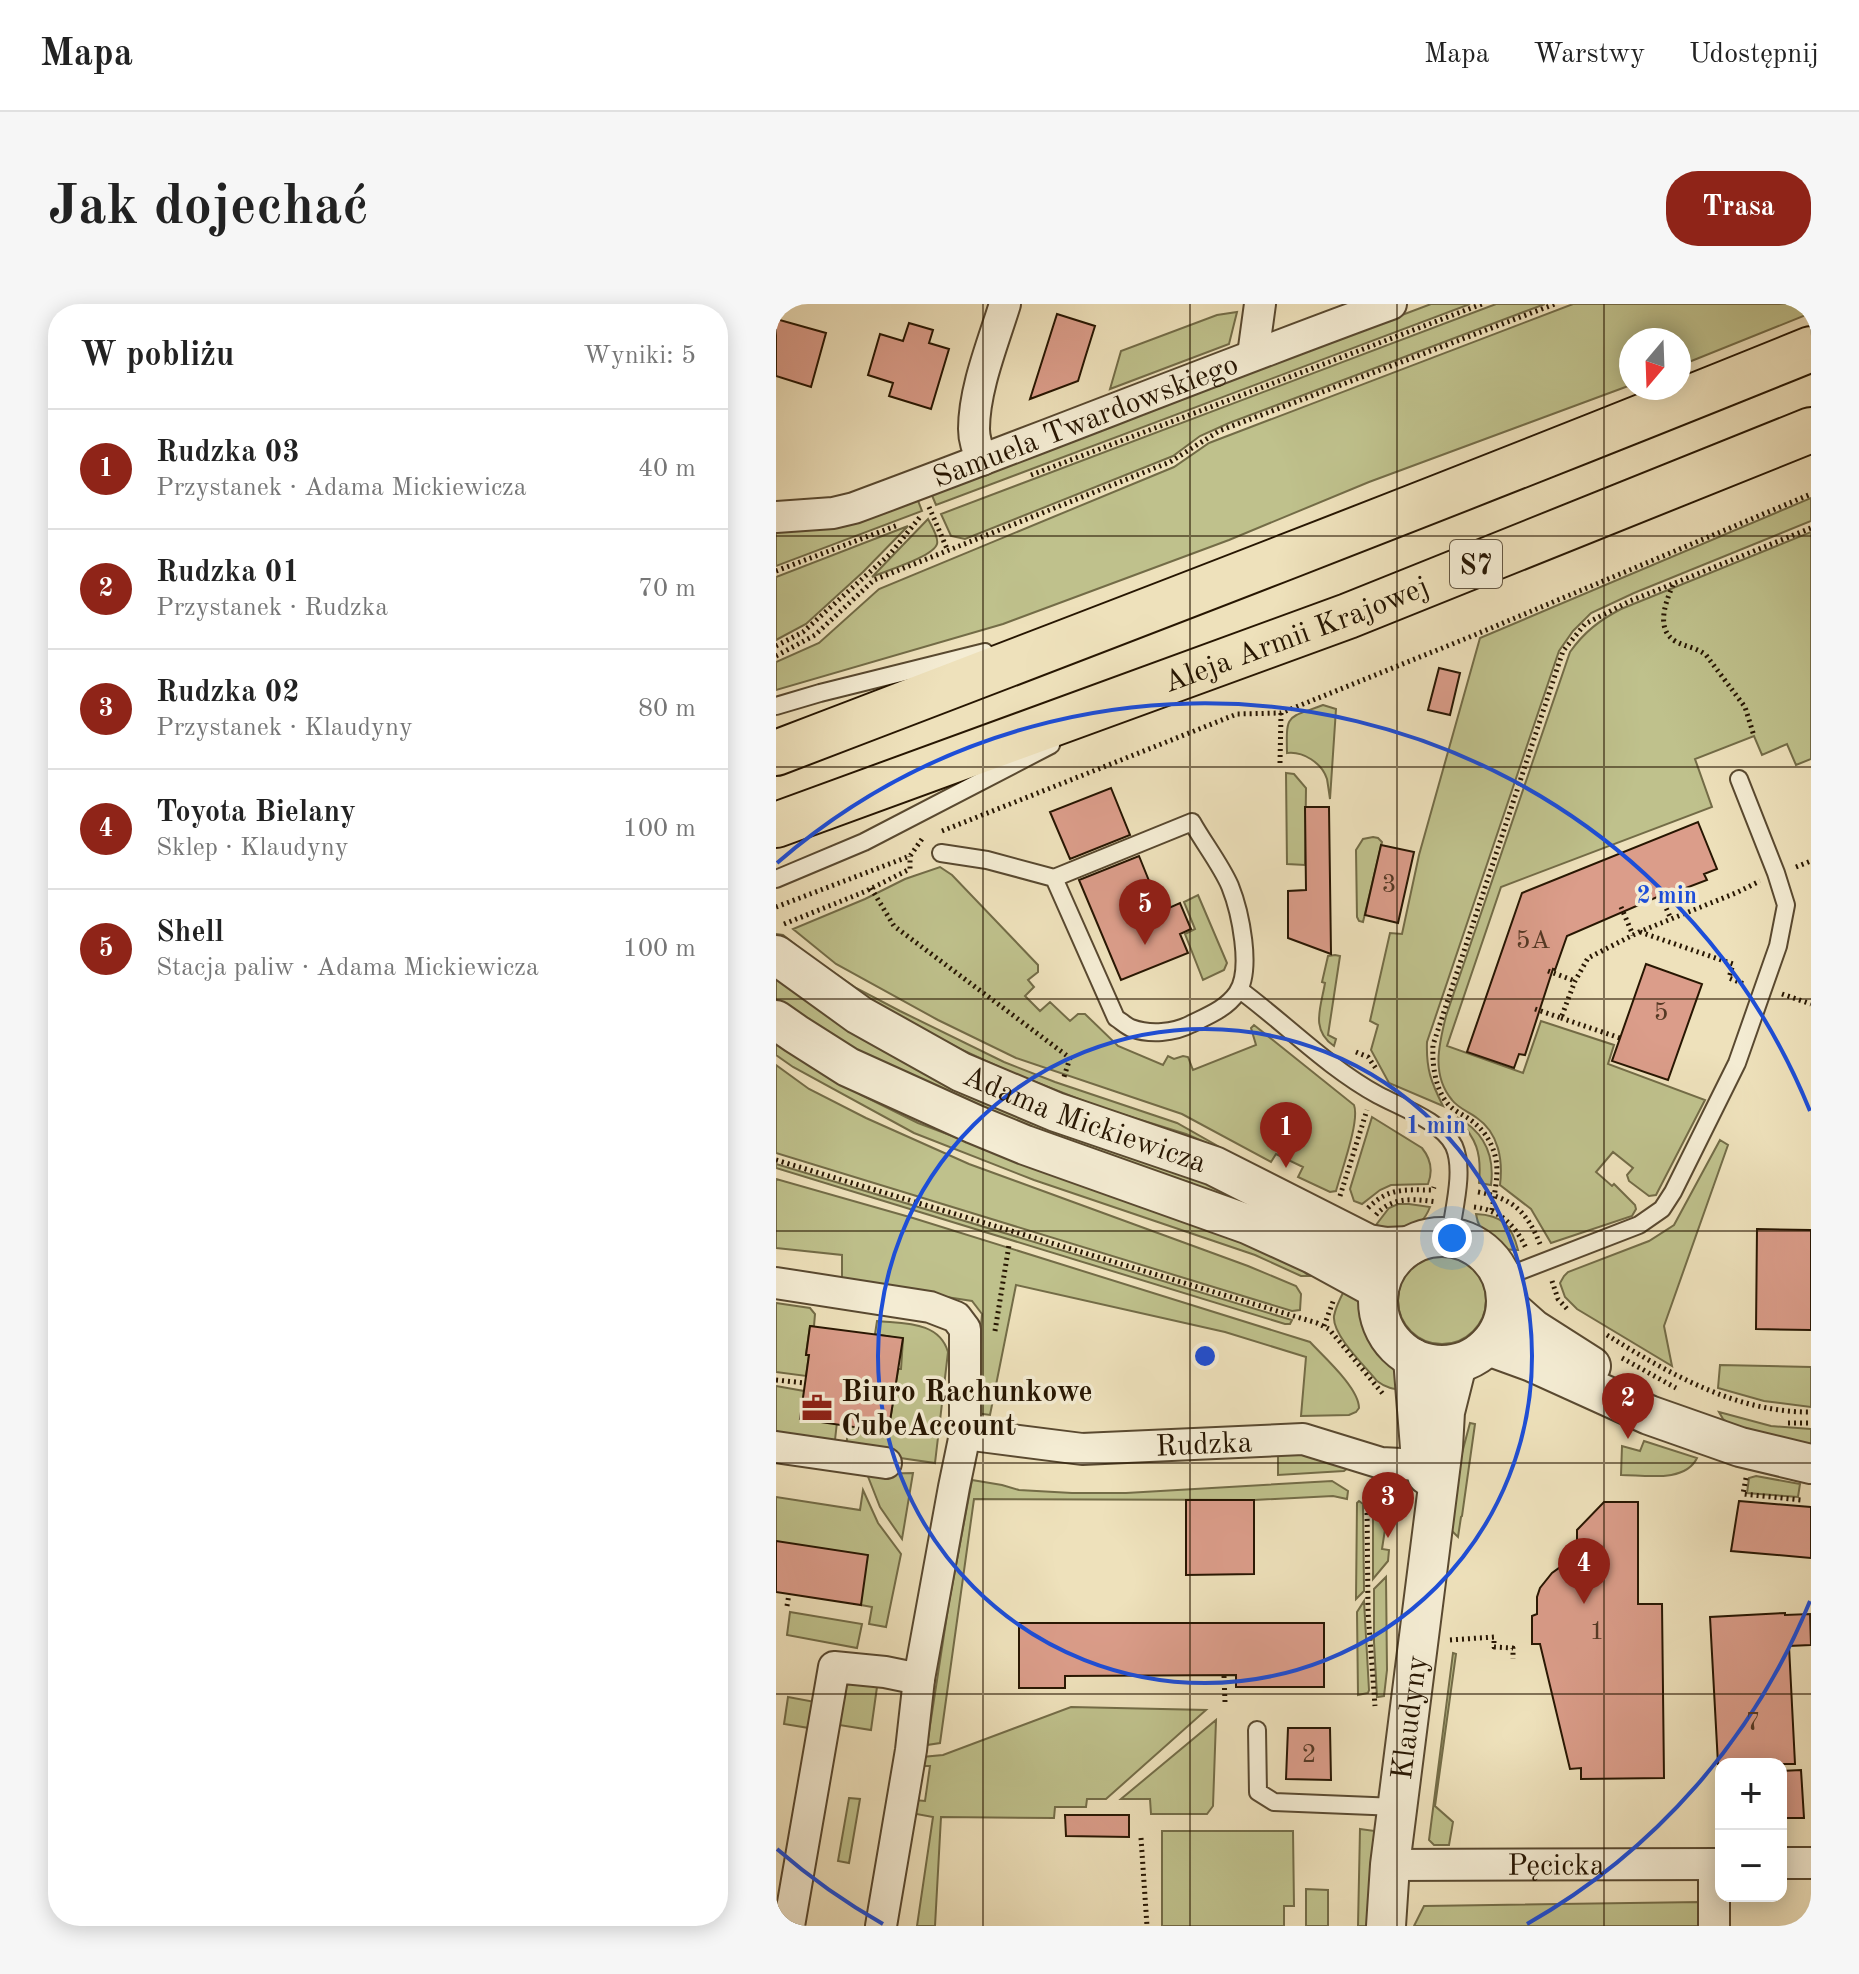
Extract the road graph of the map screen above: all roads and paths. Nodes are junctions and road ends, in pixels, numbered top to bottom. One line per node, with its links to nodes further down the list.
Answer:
1 (1005, 304): 9 (street)
2 (1260, 304): 7 (street)
3 (1391, 304): 7 (street, Samuela Twardowskiego)
4 (1482, 304): 10 (path)
5 (1555, 304): 17 (path)
6 (1811, 349): 20 (highway, S7)
7 (1253, 355): 9 (street, Samuela Twardowskiego)
8 (1811, 430): 23 (highway, Aleja Armii Krajowej / S7)
9 (982, 460): 11 (street, Samuela Twardowskiego)
10 (1021, 478)
11 (919, 484): 13 (path); 14 (street, Samuela Twardowskiego)
12 (1811, 494): 25 (path)
13 (931, 512): 15 (path); 17 (path)
14 (776, 517)
15 (920, 517): 18 (path); 21 (path)
16 (1811, 528): 19 (path)
17 (948, 551): 22 (path)
18 (776, 571)
19 (1673, 584): 26 (path); 59 (path)
20 (1142, 614): 24 (lane); 27 (highway, S7)
21 (776, 646)
22 (776, 656)
23 (1191, 673): 30 (highway, Aleja Armii Krajowej / S7); 37 (lane)
24 (776, 706)
25 (1281, 713): 28 (path); 31 (path)
26 (1754, 736)
27 (776, 753)
28 (1280, 763)
29 (1739, 779): 35 (lane)
30 (776, 825)
31 (937, 833)
32 (922, 839): 34 (path)
33 (941, 853): 36 (lane)
34 (910, 856): 38 (path); 40 (path)
35 (1776, 873): 42 (path); 49 (lane)
36 (1054, 878): 48 (lane); 48 (lane)
37 (776, 879)
38 (871, 888): 45 (path); 54 (path)
39 (1659, 892): 42 (path)
40 (776, 907)
41 (1621, 907): 44 (path)
42 (1671, 919): 44 (path)
43 (776, 924): 45 (path)
44 (1636, 933): 47 (path); 49 (path)
45 (785, 937): 67 (street, Adama Mickiewicza)
46 (1548, 971): 47 (path)
47 (1575, 981): 51 (path)
48 (1240, 990): 66 (lane)
49 (1762, 990): 70 (lane)
50 (1535, 1009): 51 (path)
51 (1561, 1018): 53 (path)
52 (776, 1020): 72 (street, Adama Mickiewicza)
53 (1620, 1038)
54 (1051, 1075)
55 (1369, 1104): 60 (path)
56 (776, 1160): 81 (path)
57 (1438, 1187): 64 (path)
58 (1474, 1192): 59 (path)
59 (1494, 1195): 63 (path); 68 (path)
60 (1339, 1201)
61 (1435, 1202): 65 (path)
62 (1473, 1206): 63 (path)
63 (1492, 1210): 70 (path)
64 (1364, 1213)
65 (1371, 1221)
66 (1450, 1237): 67 (street); 70 (street)
67 (1409, 1246): 72 (street)
68 (1542, 1249)
69 (1549, 1273): 73 (path)
70 (1512, 1278): 75 (street); 85 (street)
71 (776, 1283): 86 (street)
72 (1379, 1290): 77 (street)
73 (1578, 1316)
74 (1600, 1330): 82 (path)
75 (1472, 1355): 77 (street); 85 (street); 89 (street, Klaudyny)
76 (1618, 1355): 80 (path)
77 (1413, 1358): 89 (street, Klaudyny)
78 (776, 1380): 79 (path)
79 (805, 1383)
80 (1678, 1389)
81 (1390, 1397)
82 (1811, 1412)
83 (1779, 1421): 84 (path)
84 (1811, 1423)
85 (1691, 1429): 92 (street)
86 (965, 1434): 89 (street, Rudzka); 98 (street)
87 (776, 1447): 88 (street)
88 (886, 1463)
89 (1433, 1466): 102 (street, Klaudyny)
90 (1754, 1470): 92 (path)
91 (1371, 1480): 100 (path)
92 (1806, 1482)
93 (789, 1594): 94 (path)
94 (787, 1606)
95 (1450, 1640): 96 (path)
96 (1513, 1659)
97 (1224, 1676): 99 (path)
98 (919, 1679): 109 (street); 110 (street)
99 (1225, 1702)
100 (1376, 1710)
101 (1257, 1730): 102 (lane)
102 (1397, 1807): 107 (street, Klaudyny)
103 (1141, 1838): 111 (path)
104 (1787, 1863): 105 (street)
105 (1811, 1863)
106 (1715, 1864): 107 (street, Pęcicka)
107 (1390, 1865): 112 (street, Klaudyny)
108 (1715, 1902): 113 (street)
109 (789, 1926)
110 (881, 1926)
111 (1147, 1926)
112 (1386, 1926)
113 (1714, 1926)

